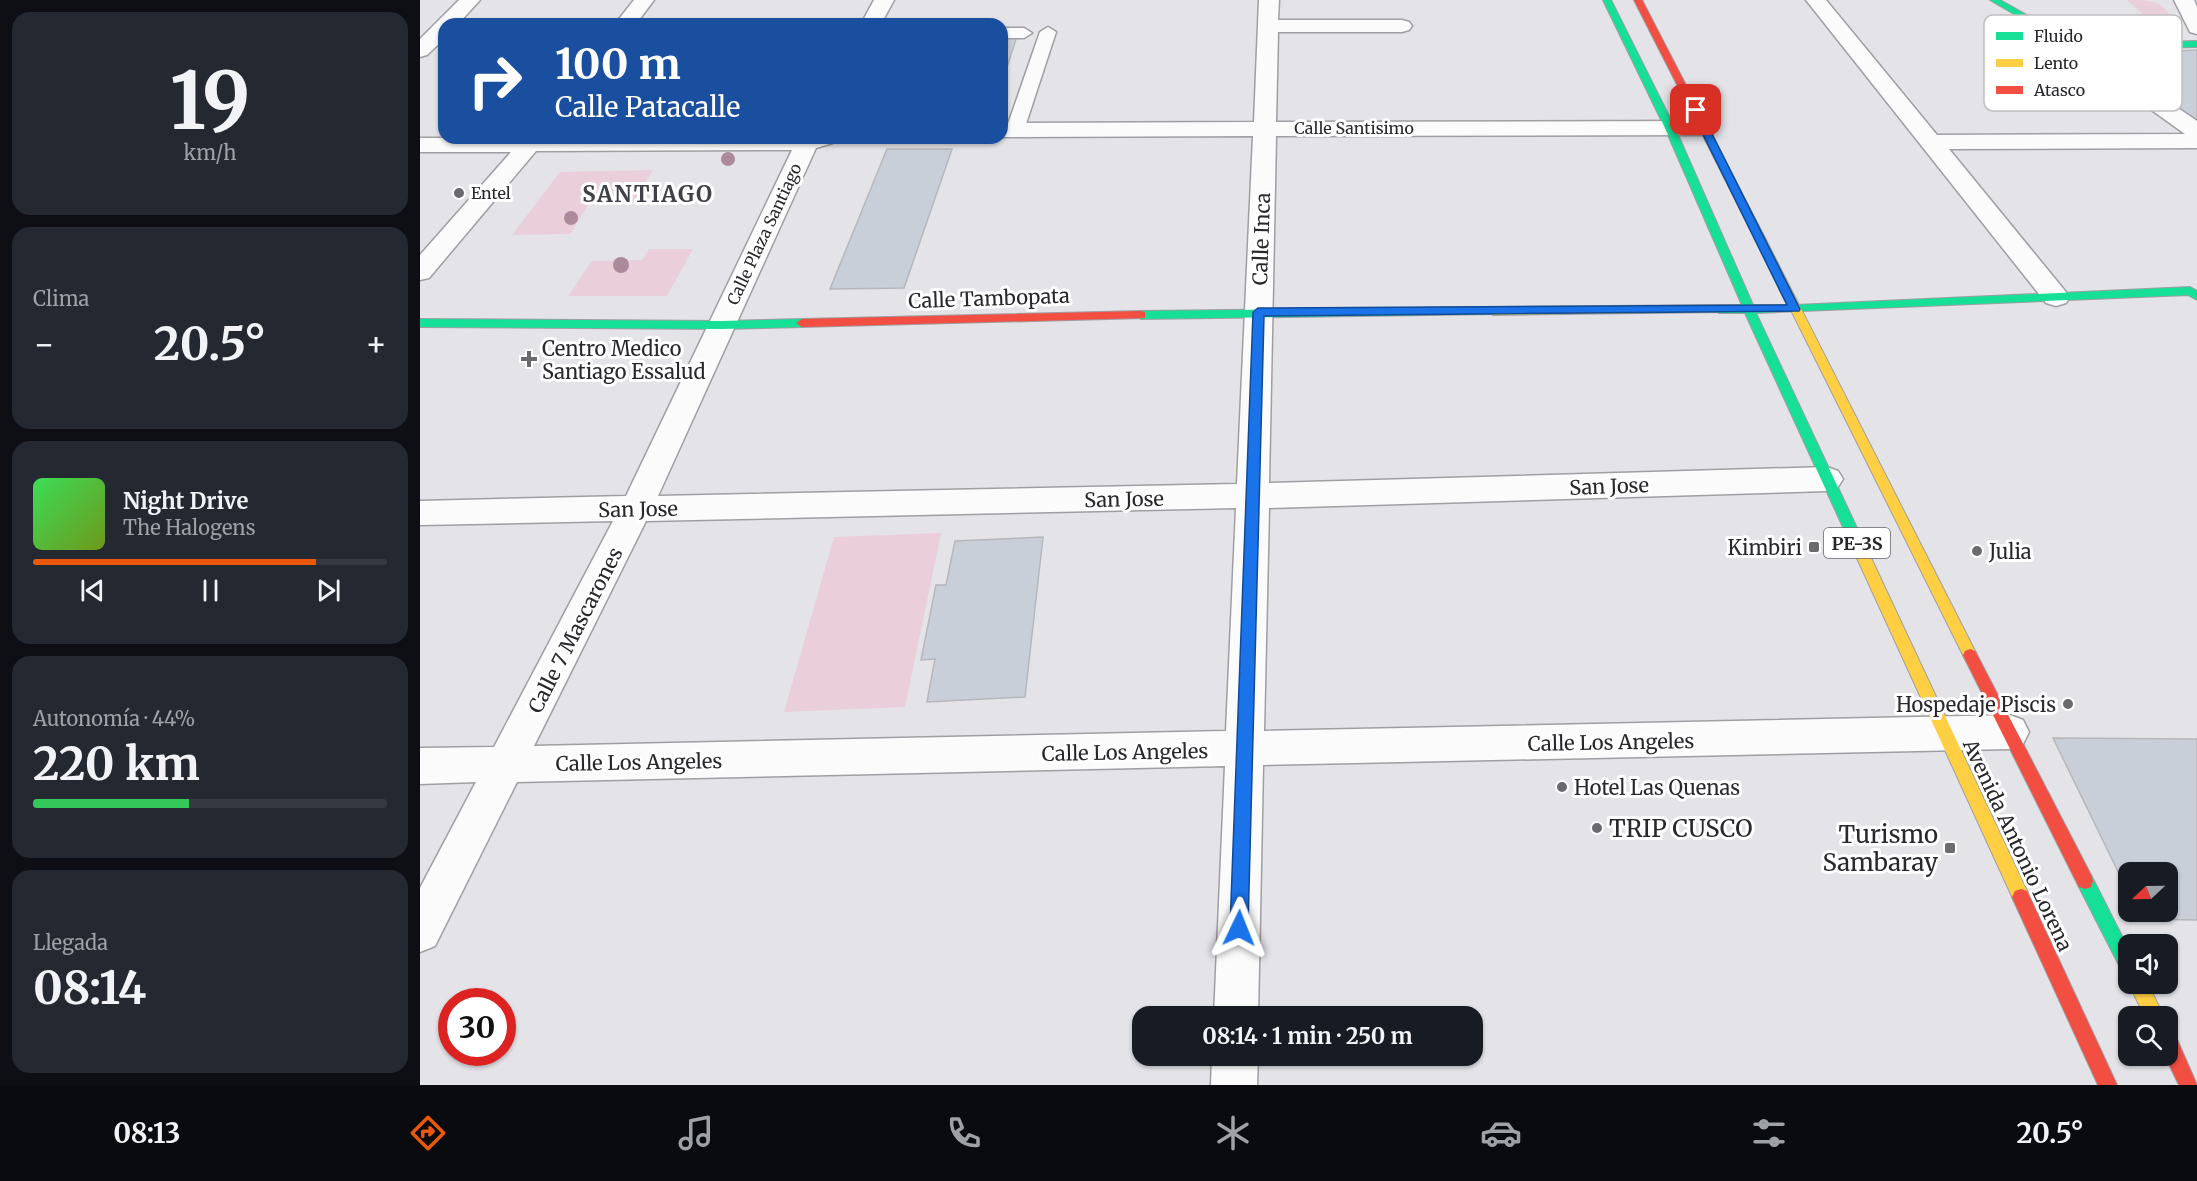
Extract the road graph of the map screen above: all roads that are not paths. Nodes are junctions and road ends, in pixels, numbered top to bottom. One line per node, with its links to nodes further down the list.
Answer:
1 (470, 0): 11 (street)
2 (644, 0): 12 (street)
3 (884, 0): 13 (street)
4 (1607, 0): 25 (main road, Avenida Antonio Lorena / PE-3S)
5 (1638, 0): 26 (main road, Avenida Antonio Lorena / PE-3S)
6 (1816, 0): 30 (street)
7 (1994, 0): 10 (main road)
8 (2184, 0): 15 (street)
9 (1268, 13): 14 (street); 24 (street, Calle Inca)
10 (2020, 15)
11 (452, 18)
12 (630, 18)
13 (874, 18)
14 (1402, 26)
15 (2197, 28)
16 (438, 32): 22 (street)
17 (1048, 32): 27 (lane)
18 (1008, 33): 19 (lane)
19 (1024, 33)
20 (2182, 44): 21 (main road)
21 (2197, 44)
22 (420, 51)
23 (2167, 111): 28 (street)
24 (1264, 128): 25 (street, Calle Santisimo); 27 (street, Calle Santisimo); 40 (street, Calle Inca)
25 (1670, 128): 26 (street, Calle Santisimo); 38 (main road, Avenida Antonio Lorena / PE-3S)
26 (1705, 128): 39 (main road, Avenida Antonio Lorena / PE-3S)
27 (1008, 130)
28 (2197, 132)
29 (2197, 141): 30 (street)
30 (1931, 142): 37 (street)
31 (457, 144): 34 (street)
32 (529, 144): 35 (street)
33 (812, 144): 42 (street, Calle Plaza Santiago)
34 (420, 145)
35 (420, 272)
36 (2195, 293): 37 (main road, Calle Tambopata)
37 (2056, 297): 39 (main road, Calle Tambopata)
38 (1749, 309): 39 (main road, Calle Tambopata); 40 (main road, Calle Tambopata); 43 (main road, Avenida Antonio Lorena / PE-3S)
39 (1795, 309): 47 (main road, Avenida Antonio Lorena / PE-3S)
40 (1258, 312): 42 (main road, Calle Tambopata); 44 (street, Calle Inca)
41 (420, 323): 42 (main road, Calle Tambopata)
42 (721, 325): 45 (street, Calle 7 Mascarones)
43 (1827, 479): 44 (street, San Jose); 48 (main road, Avenida Antonio Lorena / PE-3S)
44 (1253, 496): 45 (street, San Jose); 49 (street, Calle Inca)
45 (636, 509): 46 (street, San Jose); 50 (street, Calle 7 Mascarones)
46 (420, 513)
47 (2010, 732): 48 (street, Calle Los Angeles); 53 (main road, Avenida Antonio Lorena / PE-3S)
48 (1946, 734): 49 (street, Calle Los Angeles); 58 (main road, Avenida Antonio Lorena / PE-3S)
49 (1245, 749): 50 (street, Calle Los Angeles); 54 (street, Calle Inca)
50 (507, 764): 51 (street, Calle Los Angeles); 52 (street, Calle 7 Mascarones)
51 (420, 766)
52 (420, 931)
53 (2118, 945)
54 (1236, 1006)
55 (2178, 1062): 59 (main road)
56 (1235, 1066): 57 (street)
57 (1234, 1085)
58 (2108, 1085)
59 (2189, 1085)

